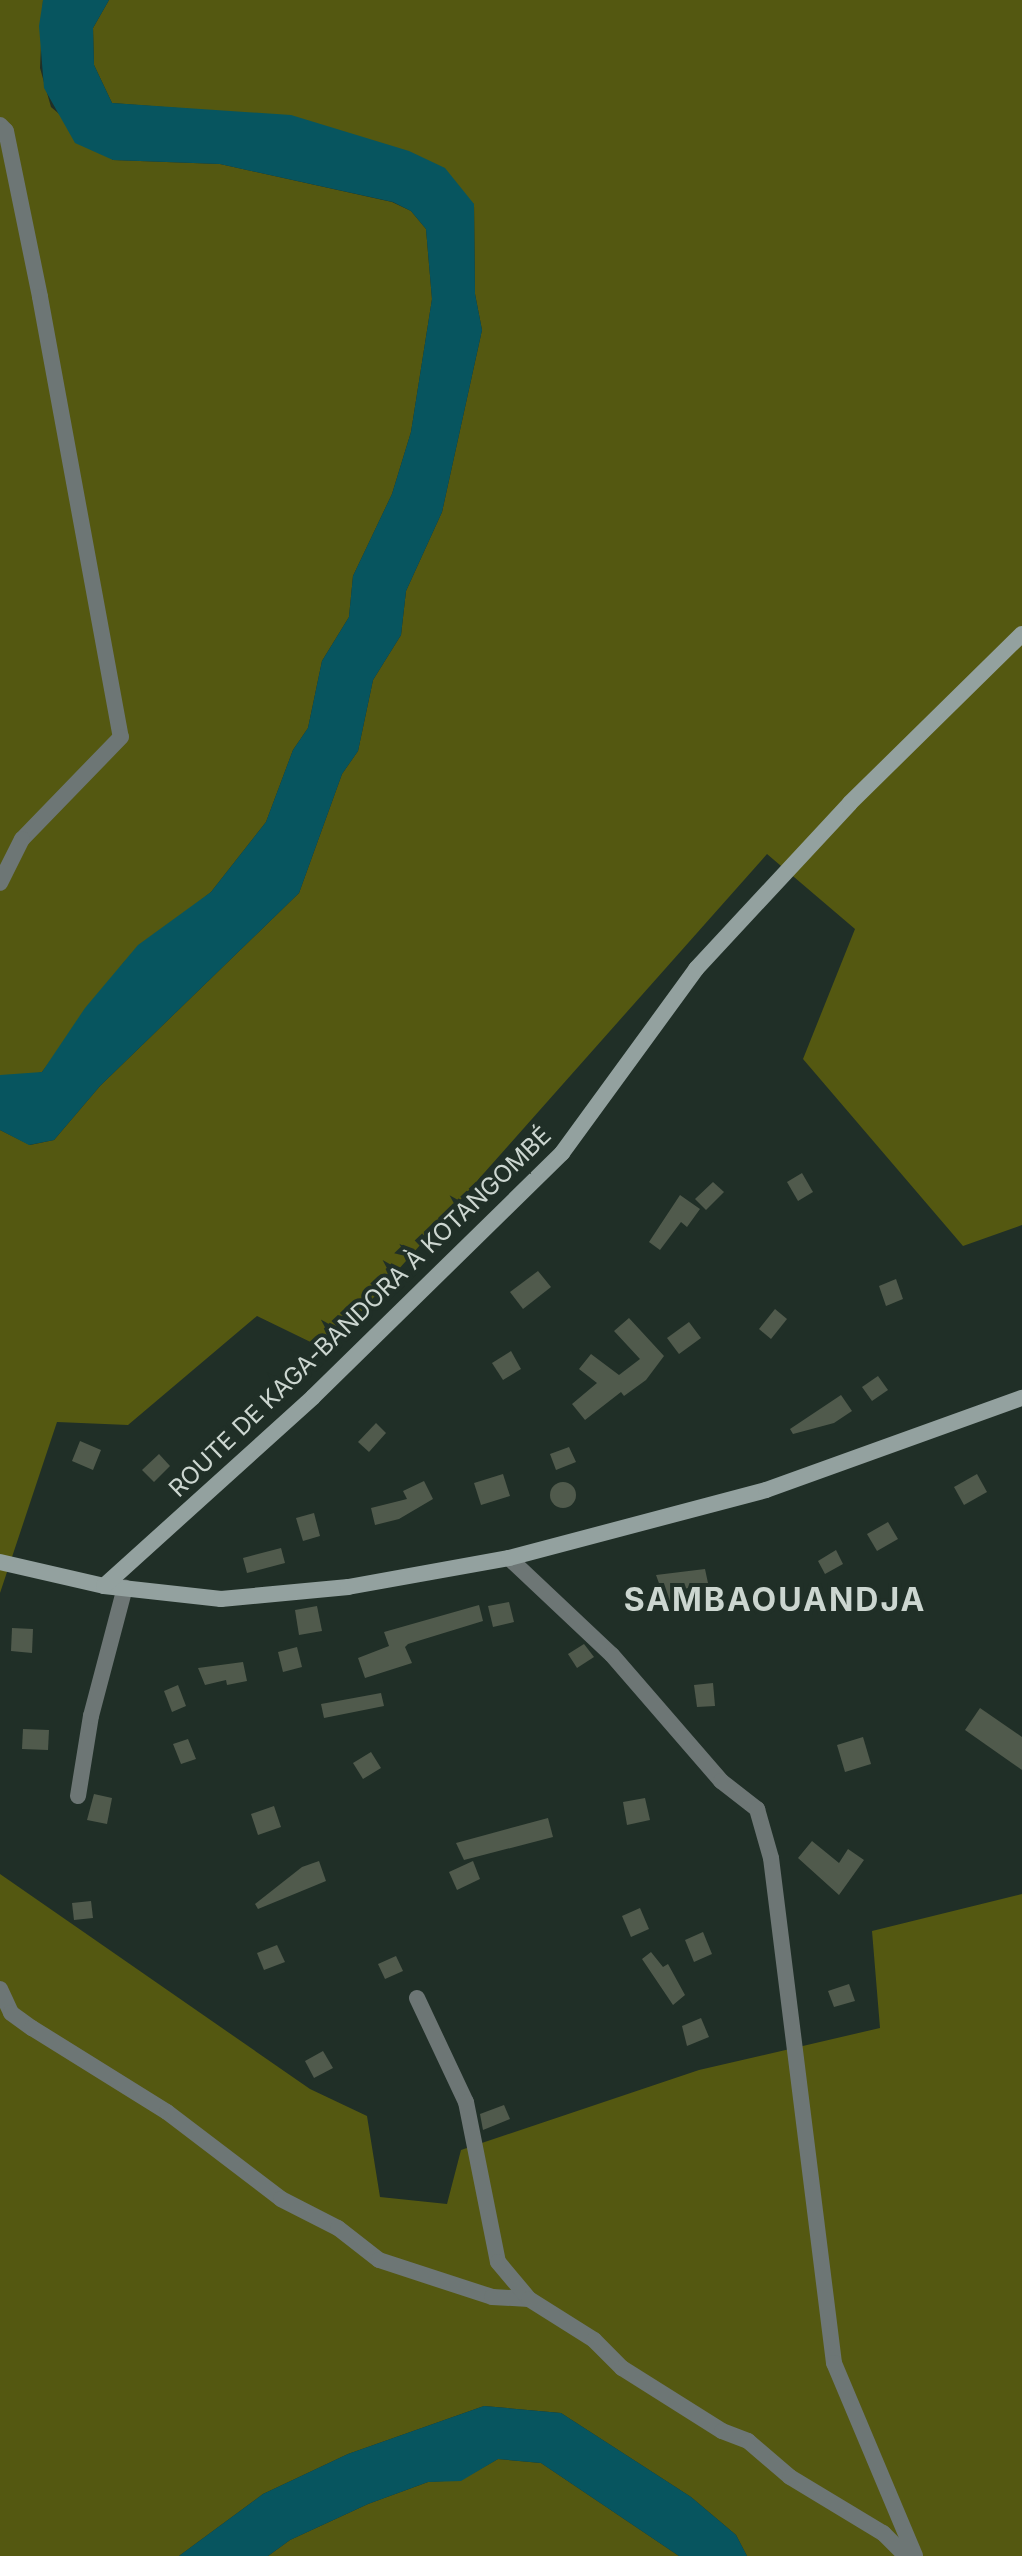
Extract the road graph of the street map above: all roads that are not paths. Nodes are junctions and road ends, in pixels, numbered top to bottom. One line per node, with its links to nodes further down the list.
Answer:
1 (0, 125): 3 (street)
2 (1022, 634): 7 (street, ROUTE DE KAGA-BANDORA À KOTANGOMBÉ)
3 (0, 883)
4 (1022, 1398): 5 (street)
5 (509, 1558): 8 (street); 14 (street)
6 (0, 1562): 7 (street)
7 (104, 1586): 8 (street)
8 (125, 1587): 9 (street)
9 (78, 1796)
10 (0, 1989): 12 (street)
11 (417, 1998): 12 (street)
12 (529, 2299): 13 (street)
13 (906, 2556)
14 (915, 2556)

